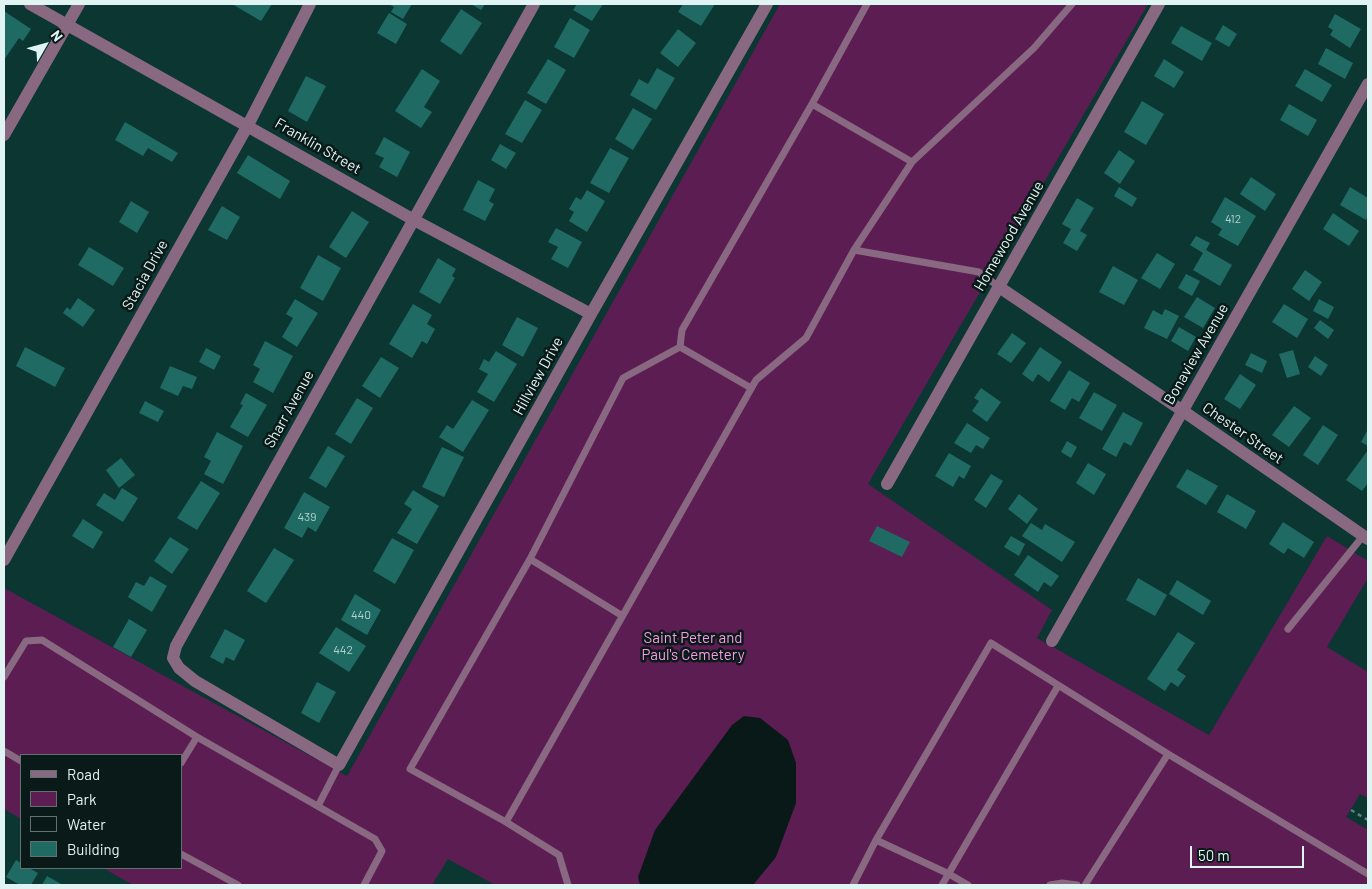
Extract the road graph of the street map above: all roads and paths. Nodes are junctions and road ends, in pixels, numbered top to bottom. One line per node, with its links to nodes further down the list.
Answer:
1 (30, 4): 9 (street, Franklin Street)
2 (79, 4): 9 (street)
3 (310, 4): 12 (street, Stacia Drive)
4 (534, 4): 15 (street, Sharr Avenue)
5 (767, 4): 18 (street, Hillview Drive)
6 (867, 4): 11 (lane)
7 (1072, 4): 14 (lane)
8 (1160, 4): 17 (street, Homewood Avenue)
9 (68, 24): 12 (street, Franklin Street); 13 (street)
10 (1368, 84): 21 (street, Bonaview Avenue)
11 (812, 104): 14 (lane); 19 (lane)
12 (248, 125): 15 (street, Franklin Street); 25 (street, Stacia Drive)
13 (4, 135)
14 (912, 162): 16 (lane)
15 (414, 220): 18 (street, Franklin Street); 36 (street, Sharr Avenue)
16 (854, 250): 17 (lane); 20 (lane)
17 (999, 287): 21 (street, Chester Street); 22 (street, Homewood Avenue)
18 (591, 314): 36 (street, Hillview Drive)
19 (680, 347): 20 (lane); 24 (lane)
20 (752, 388): 26 (lane)
21 (1183, 411): 23 (street, Chester Street); 28 (street, Bonaview Avenue)
22 (887, 484)
23 (1366, 538): 27 (lane)
24 (530, 559): 26 (lane); 40 (lane)
25 (4, 560)
26 (621, 615): 40 (lane)
27 (1288, 630)
28 (1052, 641)
29 (4, 677): 31 (lane)
30 (1058, 686): 33 (lane); 41 (lane); 43 (lane)
31 (197, 737): 35 (lane); 37 (lane)
32 (4, 751): 34 (lane)
33 (1168, 754): 44 (lane); 53 (lane)
34 (20, 760)
35 (182, 761)
36 (339, 765): 37 (lane)
37 (318, 806): 46 (lane)
38 (1351, 810): 39 (path)
39 (1368, 820)
40 (506, 822): 47 (lane)
41 (876, 840): 43 (lane); 48 (lane)
42 (182, 855): 45 (lane)
43 (949, 874): 49 (lane); 50 (lane)
44 (1368, 874)
45 (238, 885)
46 (364, 885)
47 (568, 885)
48 (852, 885)
49 (942, 885)
50 (968, 885)
51 (1050, 885): 52 (lane)
52 (1077, 885)
53 (1085, 885)

